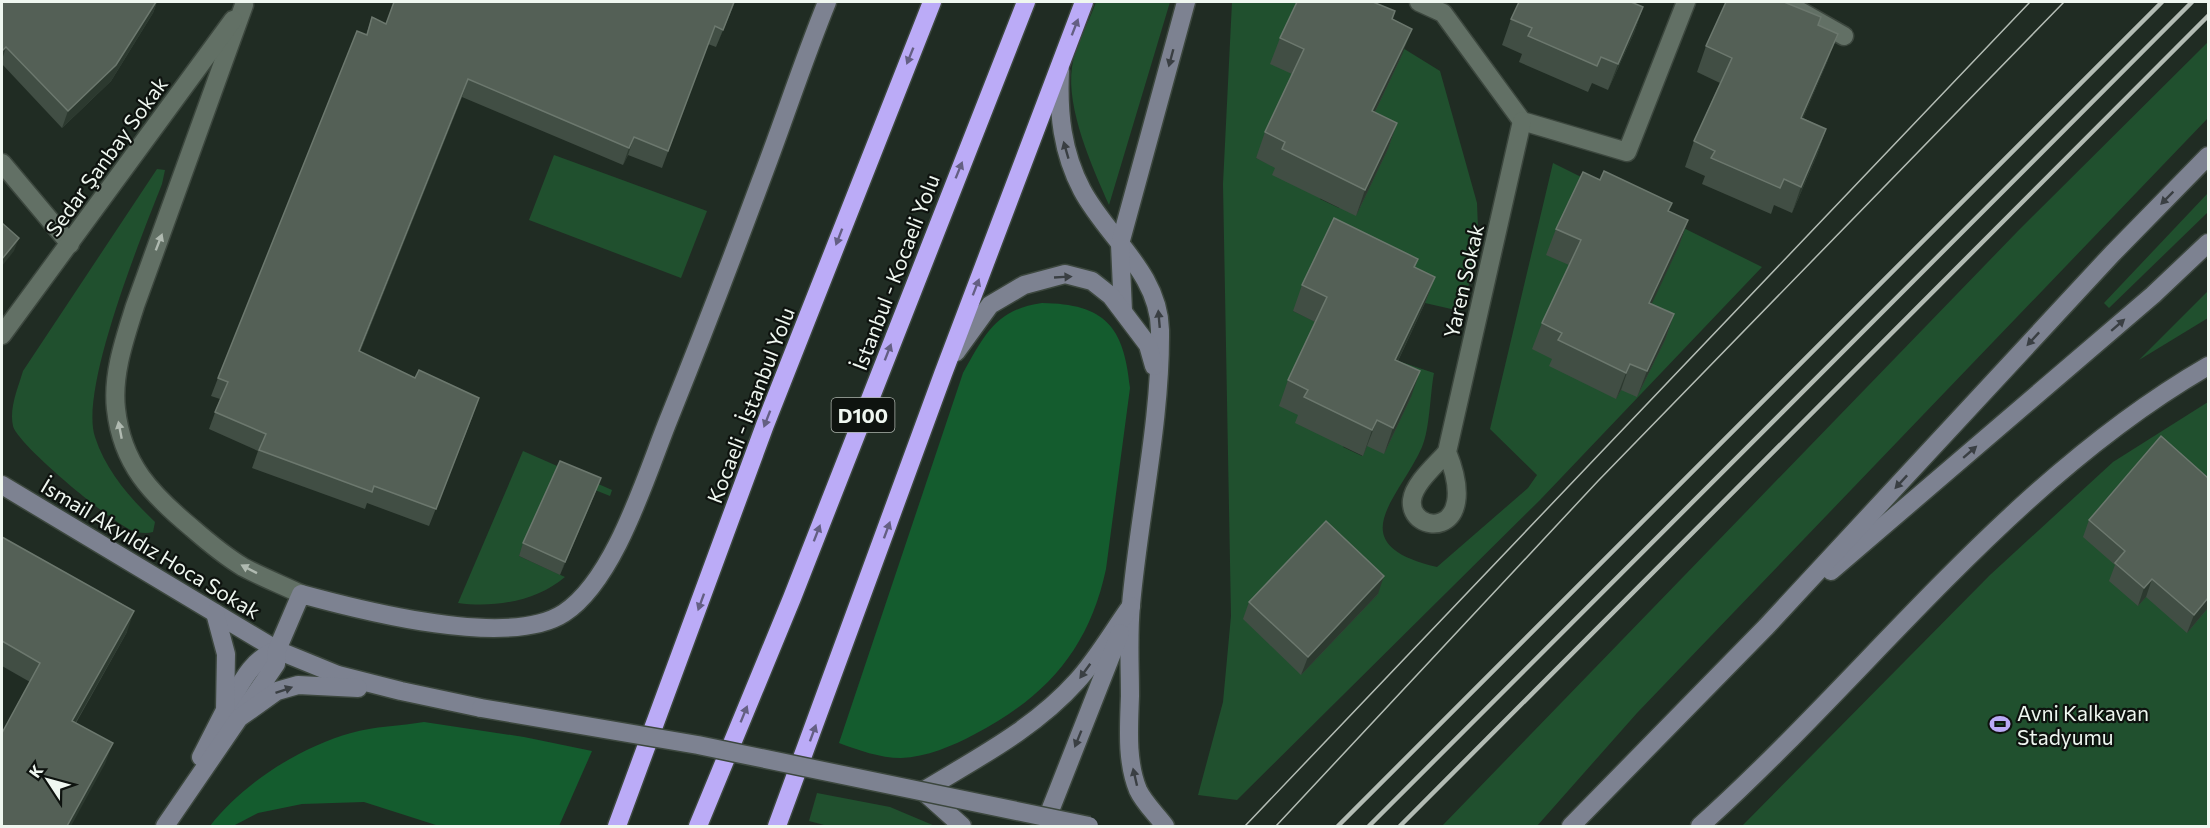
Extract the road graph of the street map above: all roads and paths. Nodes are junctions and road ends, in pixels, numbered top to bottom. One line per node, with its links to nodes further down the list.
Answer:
1 (827, 2): 26 (main road)
2 (932, 2): 36 (highway, Kocaeli - İstanbul Yolu, one-way to 36)
3 (1026, 2): 37 (highway, İstanbul - Kocaeli Yolu / D100, one-way to 3)
4 (1084, 2): 12 (highway, one-way to 4)
5 (1186, 2): 18 (main road, one-way to 18)
6 (1419, 2): 10 (street)
7 (1686, 2): 13 (street)
8 (1784, 2): 11 (street)
9 (244, 3): 17 (street, Sedar Şanbay Sokak); 26 (street, one-way to 9)
10 (1446, 7): 13 (street)
11 (1844, 36)
12 (1061, 64): 18 (main road, one-way to 12); 22 (highway, one-way to 12)
13 (1522, 121): 24 (street, Yaren Sokak)
14 (2208, 156): 29 (main road, one-way to 29)
15 (2, 163): 17 (street)
16 (2208, 243): 29 (main road, one-way to 16)
17 (70, 244): 20 (street, Sedar Şanbay Sokak)
18 (1120, 244): 19 (main road); 23 (main road, one-way to 18)
19 (1123, 311): 22 (main road, one-way to 19); 23 (main road)
20 (2, 335)
21 (2204, 369): 43 (main road)
22 (943, 374): 38 (highway, one-way to 22)
23 (1158, 377): 27 (main road)
24 (1447, 452)
25 (2, 485): 28 (main road, İsmail Akyıldız Hoca Sokak)
26 (301, 594): 30 (main road)
27 (1131, 606): 33 (main road, one-way to 33); 34 (main road, one-way to 34); 41 (main road, one-way to 27)
28 (215, 613): 30 (main road, İsmail Akyıldız Hoca Sokak); 32 (main road)
29 (1766, 627): 42 (main road)
30 (277, 650): 31 (main road, İsmail Akyıldız Hoca Sokak); 32 (main road)
31 (400, 691): 32 (main road, one-way to 31); 33 (main road, bridge)
32 (232, 714): 35 (main road)
33 (923, 791): 34 (main road, bridge); 39 (main road)
34 (1045, 822): 40 (main road, bridge)
35 (165, 826)
36 (617, 826)
37 (698, 826)
38 (777, 826)
39 (962, 826)
40 (1089, 826)
41 (1165, 826)
42 (1571, 826)
43 (1700, 826)

